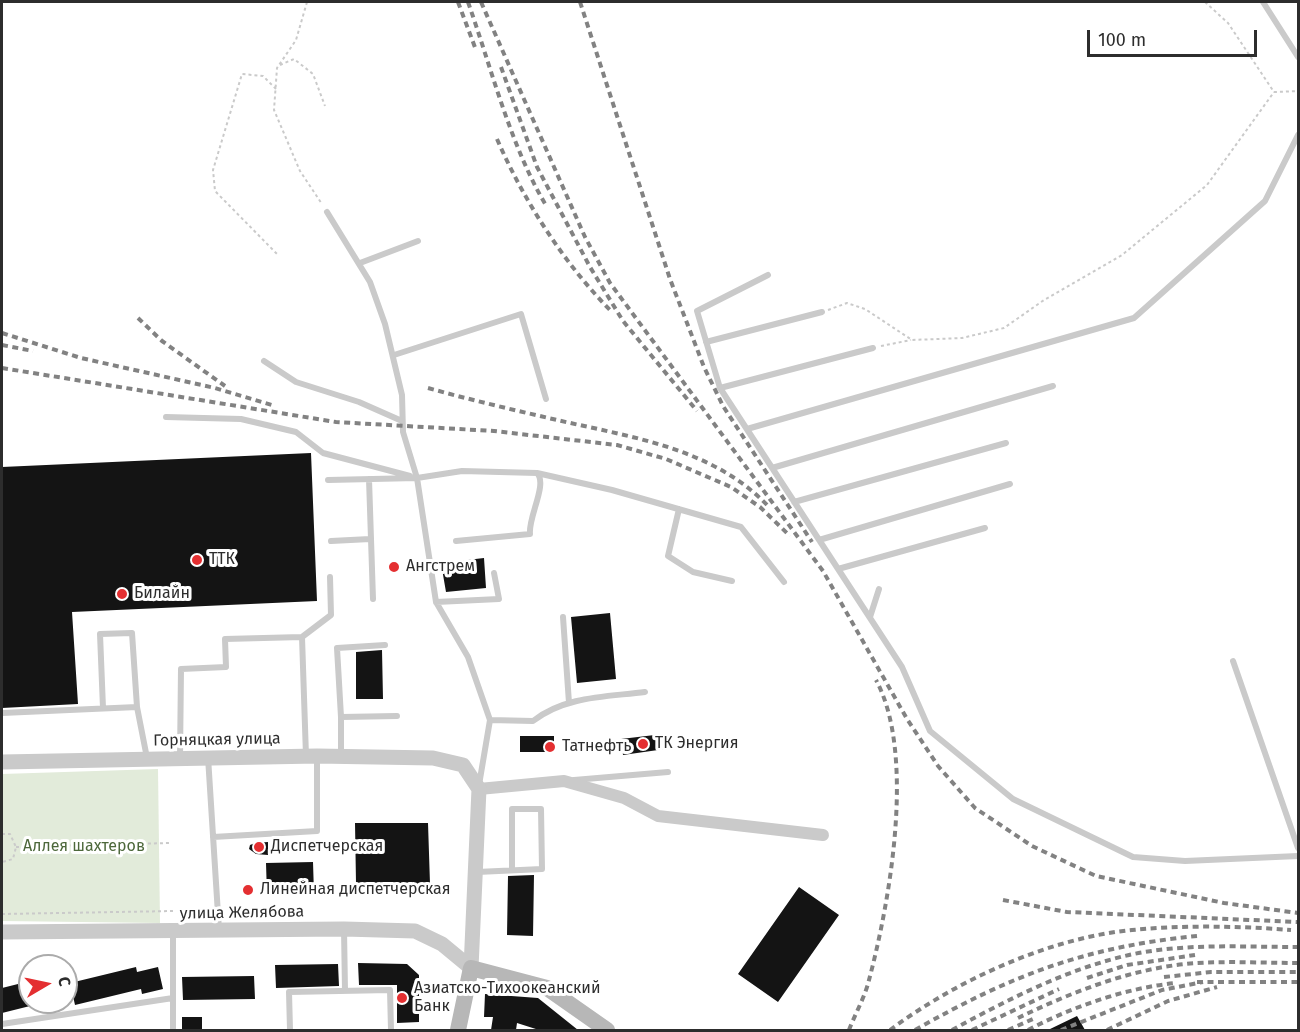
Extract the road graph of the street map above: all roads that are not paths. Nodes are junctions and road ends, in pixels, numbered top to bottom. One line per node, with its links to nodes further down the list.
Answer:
1 (1263, 2): 2 (lane)
2 (1299, 57)
3 (1299, 135): 18 (lane)
4 (327, 212): 6 (lane)
5 (418, 242): 6 (lane)
6 (360, 263): 11 (lane)
7 (768, 275): 9 (lane)
8 (822, 312): 9 (lane)
9 (706, 342): 14 (lane)
10 (873, 348): 14 (lane)
11 (394, 356): 15 (lane); 17 (lane)
12 (264, 361): 17 (lane)
13 (1053, 386): 20 (lane)
14 (720, 388): 18 (lane)
15 (546, 399)
16 (166, 417): 22 (lane)
17 (402, 421): 22 (lane)
18 (747, 429): 20 (lane)
19 (1006, 443): 26 (lane)
20 (772, 468): 26 (lane)
21 (537, 473): 22 (lane); 27 (lane); 32 (lane)
22 (417, 478): 23 (lane); 40 (lane)
23 (369, 479): 24 (lane); 29 (lane)
24 (328, 480)
25 (1010, 484): 30 (lane)
26 (794, 502): 30 (lane)
27 (679, 509): 36 (lane); 37 (lane)
28 (985, 528): 33 (lane)
29 (370, 539): 31 (lane); 39 (lane)
30 (819, 540): 33 (lane)
31 (331, 541)
32 (456, 541)
33 (838, 569): 41 (lane)
34 (494, 573): 40 (lane)
35 (330, 577): 43 (lane)
36 (732, 581)
37 (784, 582)
38 (879, 589): 41 (lane)
39 (373, 599)
40 (436, 602): 53 (lane)
41 (870, 617): 66 (lane)
42 (563, 618): 47 (lane)
43 (302, 637): 54 (lane); 57 (lane)
44 (385, 645): 52 (lane)
45 (1233, 661): 65 (lane)
46 (645, 692): 47 (lane)
47 (569, 703): 53 (lane)
48 (137, 707): 49 (lane); 49 (lane); 58 (lane)
49 (104, 708): 50 (lane)
50 (2, 713)
51 (397, 716): 52 (lane)
52 (341, 717): 56 (lane)
53 (490, 720): 62 (lane)
54 (311, 756): 55 (street, Горняцкая улица); 56 (street, Горняцкая улица); 64 (lane)
55 (208, 757): 57 (street, Горняцкая улица); 64 (lane)
56 (341, 757): 62 (street, Горняцкая улица)
57 (180, 758): 58 (street, Горняцкая улица)
58 (147, 759): 59 (street, Горняцкая улица)
59 (2, 762)
60 (668, 772): 61 (lane)
61 (564, 781): 62 (street); 63 (street)
62 (478, 789): 68 (street)
63 (823, 835)
64 (213, 837): 70 (lane)
65 (1299, 848)
66 (1299, 856)
67 (512, 870): 67 (lane); 68 (lane)
68 (476, 872): 73 (street)
69 (344, 929): 70 (street, улица Желябова); 73 (street, улица Желябова); 74 (lane)
70 (219, 931): 72 (street, улица Желябова)
71 (2, 932): 72 (street, улица Желябова)
72 (173, 933): 75 (lane)
73 (471, 968): 80 (main road); 81 (main road)
74 (345, 991): 78 (lane); 79 (lane)
75 (173, 998): 76 (lane); 77 (lane)
76 (2, 1024)
77 (173, 1030)
78 (290, 1030)
79 (391, 1030)
80 (458, 1030)
81 (607, 1030)

